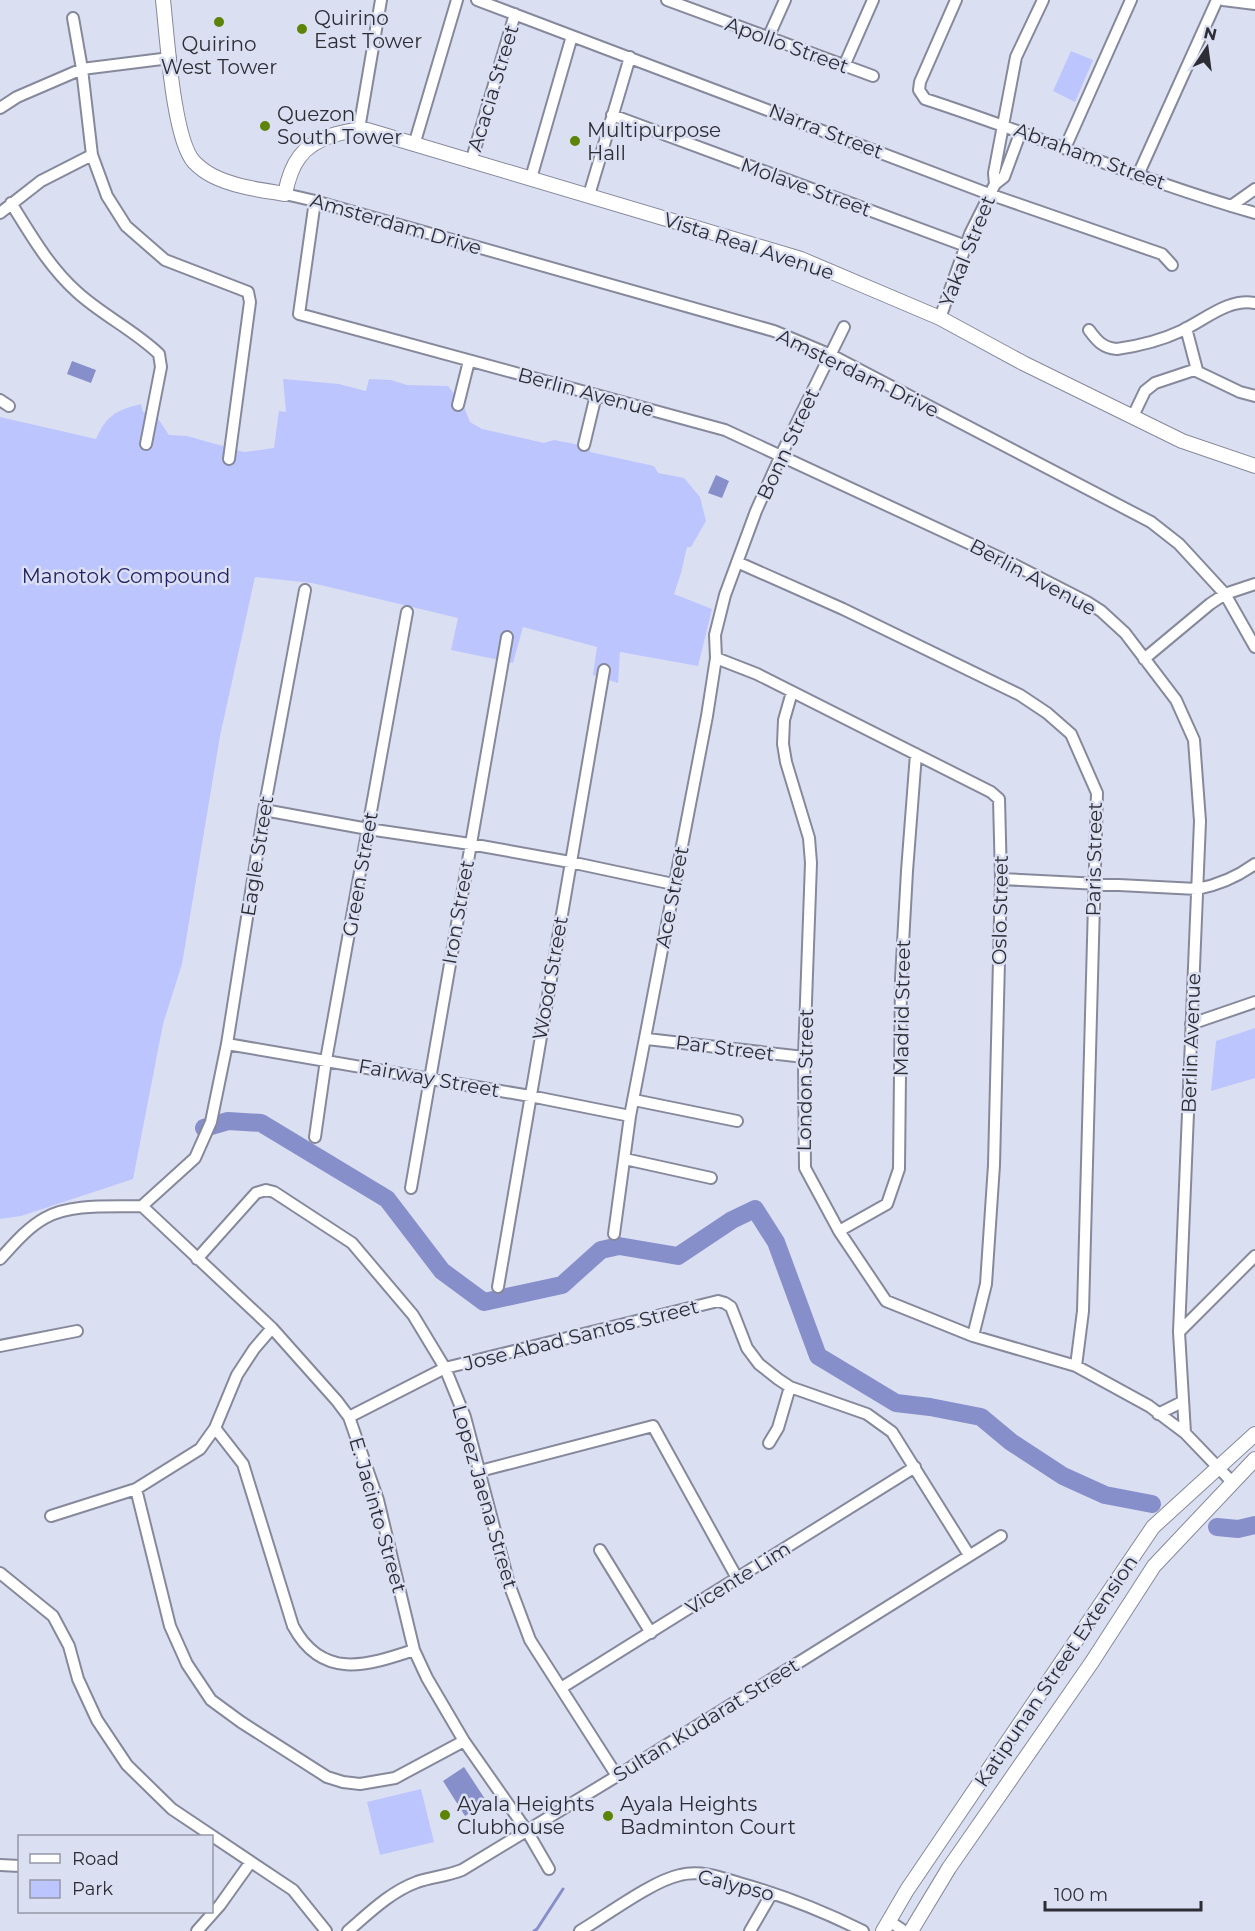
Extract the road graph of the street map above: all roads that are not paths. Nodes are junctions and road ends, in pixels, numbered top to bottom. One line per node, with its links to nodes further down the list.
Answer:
1 (163, 0): 20 (street)
2 (381, 0): 27 (street)
3 (457, 0): 29 (street)
4 (477, 0): 15 (street, Narra Street)
5 (667, 0): 14 (street, Apollo Street)
6 (785, 0): 18 (street)
7 (873, 0): 21 (street)
8 (956, 0): 26 (street, Abraham Street)
9 (1043, 0): 26 (street, Yakal Street)
10 (1131, 0): 30 (street)
11 (1217, 0): 33 (street)
12 (1223, 0): 13 (street)
13 (1255, 4)
14 (695, 5): 18 (street, Apollo Street)
15 (515, 14): 17 (street, Narra Street); 32 (street, Acacia Street)
16 (73, 18): 22 (street)
17 (572, 36): 19 (street, Narra Street); 34 (street)
18 (768, 38): 21 (street, Apollo Street)
19 (630, 57): 25 (street); 35 (street, Narra Street)
20 (170, 58): 22 (street); 37 (street)
21 (844, 66): 23 (street, Apollo Street)
22 (82, 69): 24 (street); 31 (street)
23 (873, 76)
24 (0, 108)
25 (612, 115): 38 (street); 44 (street, Molave Street)
26 (1004, 124): 28 (street, Abraham Street); 35 (street, Yakal Street)
27 (359, 129): 29 (street, Vista Real Avenue); 37 (street)
28 (1021, 131): 30 (street, Abraham Street); 35 (street, Yakal Street)
29 (414, 145): 32 (street, Vista Real Avenue)
30 (1065, 148): 33 (street, Abraham Street)
31 (92, 155): 40 (street); 61 (street)
32 (471, 162): 34 (street, Vista Real Avenue)
33 (1138, 175): 41 (street, Abraham Street)
34 (531, 178): 38 (street, Vista Real Avenue)
35 (992, 189): 44 (street, Yakal Street); 45 (street, Narra Street)
36 (1255, 189): 41 (street)
37 (285, 194): 39 (street, Amsterdam Drive)
38 (589, 195): 47 (street, Vista Real Avenue)
39 (315, 201): 51 (street, Amsterdam Drive); 52 (street, Berlin Avenue)
40 (11, 203): 42 (street); 58 (street)
41 (1231, 206): 43 (street, Abraham Street)
42 (0, 213)
43 (1255, 213)
44 (966, 246): 47 (street, Yakal Street)
45 (1172, 265)
46 (1255, 303): 49 (street)
47 (940, 318): 57 (street, Vista Real Avenue)
48 (844, 327): 51 (street, Bonn Street)
49 (1186, 328): 50 (street); 53 (street)
50 (1089, 330)
51 (831, 355): 60 (street, Bonn Street); 66 (street, Amsterdam Drive)
52 (469, 361): 54 (street, Berlin Avenue); 56 (street)
53 (1197, 370): 55 (street); 57 (street)
54 (596, 395): 59 (street); 60 (street, Berlin Avenue)
55 (1255, 396)
56 (458, 405)
57 (1133, 416): 62 (street, Vista Real Avenue)
58 (146, 444)
59 (584, 445)
60 (781, 455): 63 (street, Bonn Street); 71 (street, Berlin Avenue)
61 (229, 459)
62 (1255, 466)
63 (737, 562): 70 (street, Ace Street); 81 (street, Paris Street)
64 (1255, 584): 66 (street)
65 (304, 590): 75 (street, Eagle Street)
66 (1226, 594): 69 (street, Amsterdam Drive); 71 (street)
67 (407, 612): 76 (street, Green Street)
68 (507, 637): 77 (street, Iron Street)
69 (1255, 647)
70 (716, 658): 73 (street, Oslo Street); 82 (street, Ace Street)
71 (1144, 659): 83 (street, Berlin Avenue)
72 (604, 670): 78 (street, Wood Street)
73 (792, 692): 74 (street, Oslo Street); 88 (street, London Street)
74 (916, 754): 80 (street, Oslo Street); 100 (street, Madrid Street)
75 (264, 810): 76 (street); 87 (street, Eagle Street)
76 (368, 829): 77 (street); 89 (street, Green Street)
77 (471, 844): 78 (street); 90 (street, Iron Street)
78 (570, 862): 82 (street); 91 (street, Wood Street)
79 (1255, 864): 83 (street)
80 (1001, 879): 81 (street); 109 (street, Oslo Street)
81 (1094, 883): 83 (street); 111 (street, Paris Street)
82 (674, 884): 86 (street, Ace Street)
83 (1197, 889): 85 (street, Berlin Avenue)
84 (1255, 1002): 85 (street)
85 (1191, 1024): 108 (street, Berlin Avenue)
86 (647, 1039): 88 (street, Par Street); 92 (street, Ace Street)
87 (227, 1044): 89 (street, Fairway Street); 99 (street, Eagle Street)
88 (804, 1057): 100 (street, London Street)
89 (326, 1060): 90 (street, Fairway Street); 95 (street, Green Street)
90 (430, 1079): 91 (street, Fairway Street); 98 (street, Iron Street)
91 (530, 1096): 93 (street, Fairway Street); 105 (street, Wood Street)
92 (634, 1100): 93 (street, Ace Street); 94 (street)
93 (630, 1116): 96 (street, Ace Street)
94 (737, 1121)
95 (315, 1137)
96 (625, 1159): 97 (street); 101 (street, Ace Street)
97 (711, 1178)
98 (411, 1188)
99 (142, 1206): 103 (street); 104 (street, E. Jacinto Street)
100 (839, 1231): 109 (street, London Street)
101 (615, 1234)
102 (1255, 1256): 108 (street)
103 (0, 1258)
104 (197, 1259): 106 (street, E. Jacinto Street); 112 (street, Lopez Jaena Street)
105 (498, 1287)
106 (272, 1328): 116 (street, E. Jacinto Street); 117 (street)
107 (77, 1331): 110 (street)
108 (1179, 1332): 114 (street, Berlin Avenue)
109 (973, 1336): 111 (street, London Street)
110 (0, 1346)
111 (1076, 1366): 115 (street, London Street)
112 (445, 1368): 113 (street, Jose Abad Santos Street); 116 (street, Jose Abad Santos Street); 123 (street, Lopez Jaena Street)
113 (790, 1386): 120 (street); 122 (street)
114 (1182, 1402): 115 (street); 118 (street, Berlin Avenue)
115 (1158, 1414): 118 (street, London Street)
116 (349, 1417): 134 (street, E. Jacinto Street)
117 (215, 1428): 126 (street); 134 (street)
118 (1185, 1433): 124 (street)
119 (1255, 1434): 124 (street, Katipunan Street Extension)
120 (769, 1443)
121 (1255, 1459): 125 (street, Katipunan Street Extension)
122 (915, 1467): 130 (street); 132 (street, Vicente Lim)
123 (480, 1471): 132 (street); 135 (street, Lopez Jaena Street)
124 (1215, 1471): 125 (street); 148 (street, Katipunan Street Extension)
125 (1230, 1485): 156 (street, Katipunan Street Extension)
126 (136, 1489): 127 (street); 136 (street)
127 (51, 1516)
128 (1001, 1536): 130 (street, Sultan Kudarat Street)
129 (600, 1550): 133 (street)
130 (969, 1555): 137 (street, Sultan Kudarat Street)
131 (0, 1573): 139 (street)
132 (737, 1578): 133 (street, Vicente Lim)
133 (651, 1633): 135 (street, Vicente Lim)
134 (414, 1650): 136 (street, E. Jacinto Street)
135 (561, 1689): 137 (street, Lopez Jaena Street)
136 (464, 1741): 138 (street, E. Jacinto Street)
137 (617, 1776): 138 (street, Sultan Kudarat Street)
138 (527, 1831): 144 (street, E. Jacinto Street); 151 (street, Sultan Kudarat Street)
139 (210, 1835)
140 (213, 1837): 141 (street)
141 (250, 1863): 147 (street); 150 (street)
142 (0, 1865): 143 (street)
143 (18, 1866)
144 (549, 1869)
145 (772, 1893): 152 (street, Calypso); 153 (street); 154 (street, Calypso)
146 (213, 1913): 149 (street)
147 (213, 1913)
148 (886, 1926): 155 (street)
149 (196, 1931)
150 (326, 1931)
151 (348, 1931)
152 (580, 1931)
153 (750, 1931)
154 (863, 1931)
155 (904, 1931)
156 (910, 1931)

